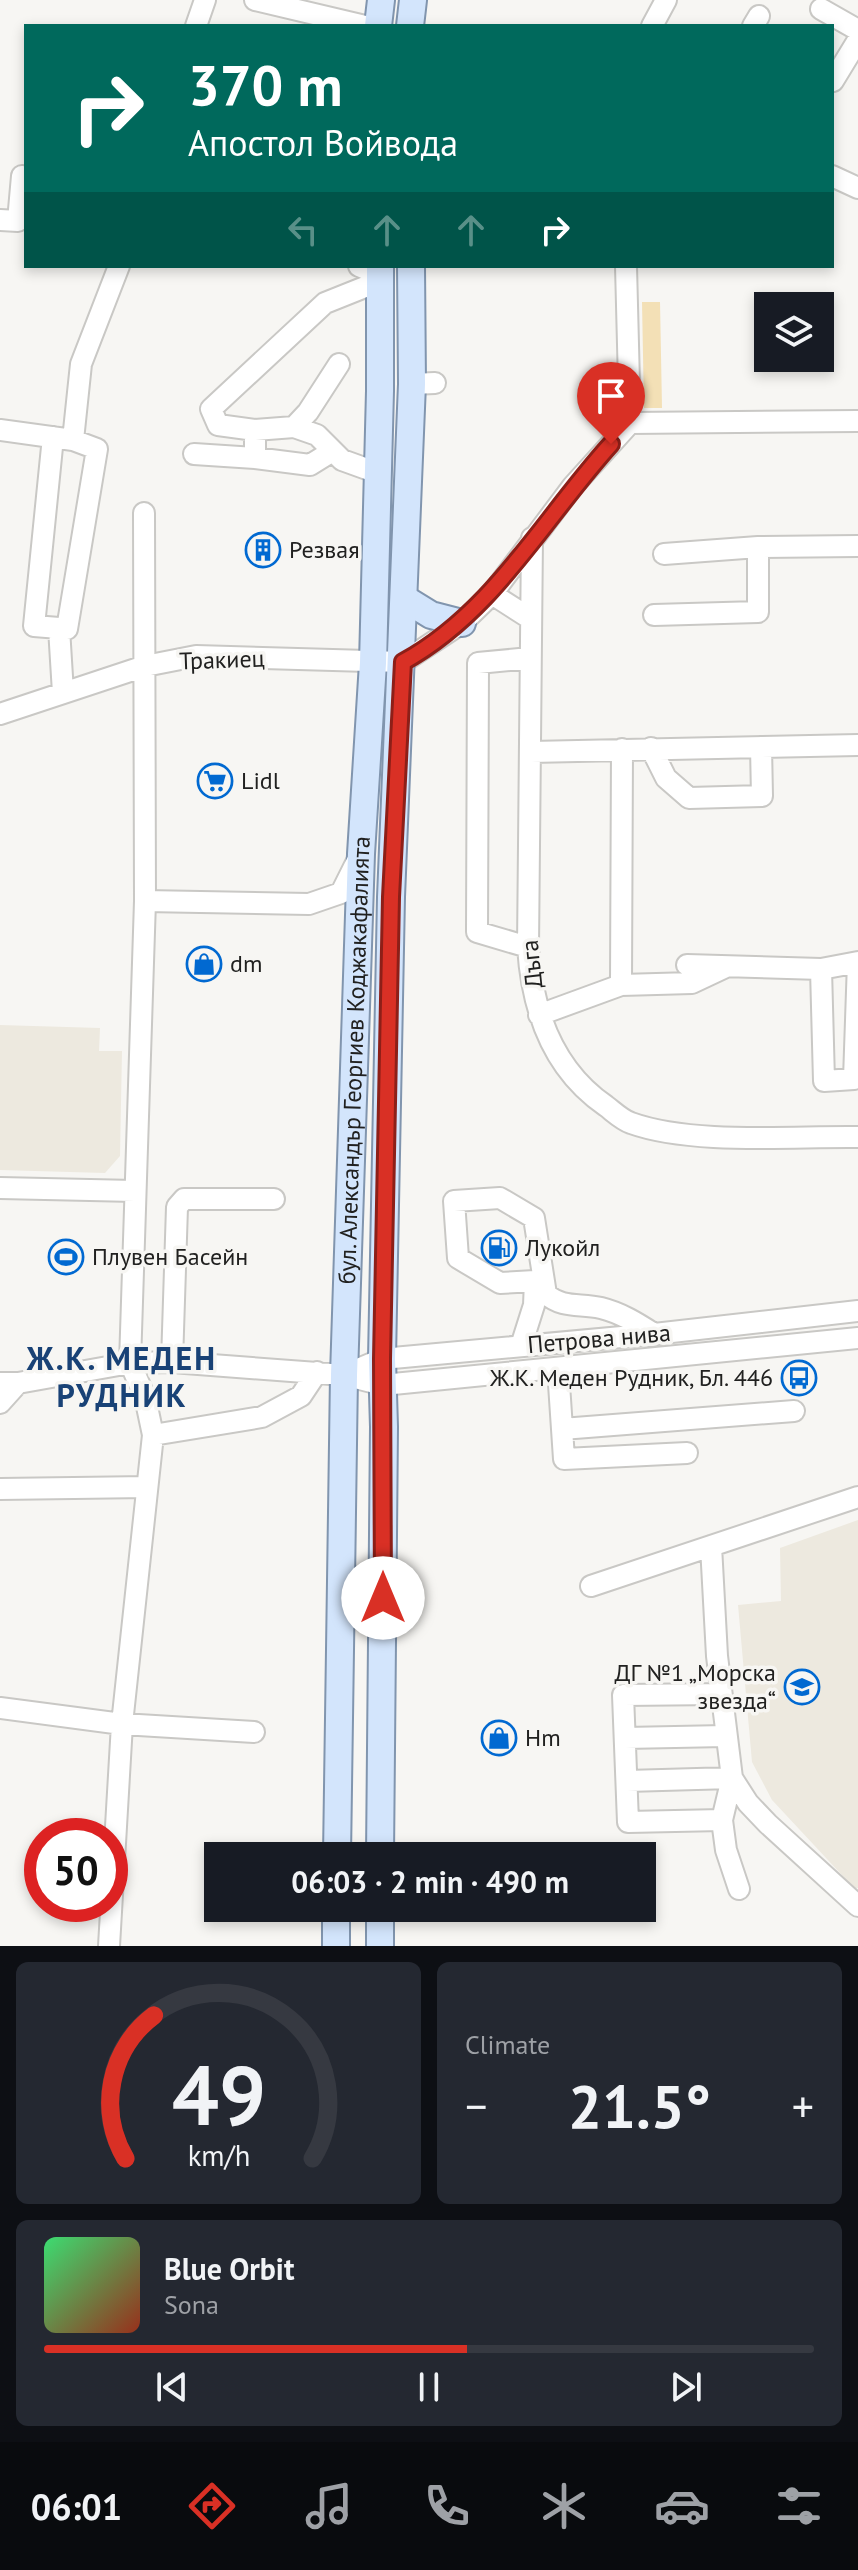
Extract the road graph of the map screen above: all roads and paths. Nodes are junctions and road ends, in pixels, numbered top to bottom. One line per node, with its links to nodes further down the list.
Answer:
1 (205, 0): 7 (street)
2 (255, 0): 8 (street)
3 (381, 0): 9 (main road)
4 (413, 0): 10 (main road)
5 (666, 0): 11 (street)
6 (819, 12): 12 (street)
7 (197, 24)
8 (357, 24)
9 (378, 24)
10 (410, 24)
11 (653, 24)
12 (858, 30)
13 (858, 40): 14 (street)
14 (834, 79)
15 (22, 176): 18 (street)
16 (834, 177): 17 (street)
17 (858, 188)
18 (0, 220)
19 (118, 268): 29 (street)
20 (411, 268): 42 (main road, бул. Александър Георгиев Коджакафалията)
21 (626, 268): 25 (street)
22 (375, 272): 28 (street); 33 (main road, бул. Александър Георгиев Коджакафалията)
23 (339, 364): 26 (street)
24 (858, 421): 25 (street)
25 (630, 423): 35 (street)
26 (294, 427): 28 (street); 30 (street)
27 (0, 430): 29 (street)
28 (255, 430): 32 (street)
29 (63, 439): 46 (street); 46 (street)
30 (331, 452): 32 (street); 33 (street)
31 (194, 454): 32 (street)
32 (255, 458)
33 (378, 473): 49 (main road, бул. Александър Георгиев Коджакафалията)
34 (144, 513): 50 (street)
35 (532, 538): 39 (street); 41 (street, Дъга)
36 (858, 546): 37 (street)
37 (758, 547): 38 (street); 43 (street)
38 (664, 554)
39 (506, 574): 40 (street); 41 (street)
40 (492, 594): 44 (street); 45 (street)
41 (531, 594): 44 (street, Дъга)
42 (405, 599): 45 (main road); 48 (main road, бул. Александър Георгиев Коджакафалията)
43 (654, 615)
44 (531, 619): 47 (street, Дъга)
45 (462, 623): 48 (street)
46 (59, 628): 51 (street)
47 (530, 658): 57 (street, Дъга); 60 (street)
48 (403, 662): 49 (street, Тракиец); 76 (main road, бул. Александър Георгиев Коджакафалията)
49 (373, 663): 50 (street, Тракиец); 58 (main road, бул. Александър Георгиев Коджакафалията)
50 (145, 666): 51 (street, Тракиец); 59 (street)
51 (63, 693): 52 (street, Тракиец)
52 (0, 714)
53 (858, 745): 54 (street)
54 (761, 747): 55 (street); 55 (street)
55 (651, 748): 56 (street)
56 (622, 749): 57 (street); 65 (street)
57 (531, 752): 60 (street, Дъга)
58 (361, 854): 59 (street); 81 (main road, бул. Александър Георгиев Коджакафалията)
59 (145, 901): 69 (street)
60 (528, 947): 66 (street, Дъга)
61 (858, 962): 64 (street); 64 (street)
62 (687, 965): 63 (street)
63 (729, 965): 64 (street); 65 (street)
64 (821, 969)
65 (621, 985): 66 (street)
66 (539, 1015): 67 (street, Дъга)
67 (858, 1137)
68 (0, 1188): 69 (street)
69 (135, 1191): 78 (street)
70 (274, 1199): 77 (street)
71 (540, 1281): 71 (street); 73 (street); 75 (street)
72 (858, 1311): 73 (street, Петрова нива)
73 (654, 1334): 75 (street, Петрова нива)
74 (858, 1338): 79 (street, Петрова нива)
75 (521, 1346): 76 (street, Петрова нива)
76 (382, 1359): 81 (street, Петрова нива); 83 (main road, бул. Александър Георгиев Коджакафалията)
77 (172, 1362): 78 (street, Петрова нива); 80 (street, Петрова нива)
78 (130, 1363): 82 (street, Петрова нива); 87 (street)
79 (558, 1369): 83 (street, Петрова нива); 86 (street)
80 (317, 1372): 81 (street, Петрова нива); 87 (street)
81 (344, 1375): 83 (street, Петрова нива); 103 (main road, бул. Александър Георгиев Коджакафалията)
82 (9, 1383): 84 (street)
83 (383, 1385): 104 (main road, бул. Александър Георгиев Коджакафалията)
84 (0, 1403)
85 (794, 1411): 86 (street)
86 (562, 1429): 88 (street)
87 (153, 1435): 89 (street)
88 (687, 1453)
89 (147, 1487): 90 (street); 96 (street)
90 (0, 1489)
91 (858, 1497): 92 (street)
92 (711, 1546): 93 (street); 94 (street)
93 (591, 1586)
94 (720, 1694): 98 (street); 99 (street)
95 (0, 1708): 96 (street)
96 (122, 1724): 97 (street); 109 (street)
97 (254, 1732)
98 (725, 1736): 99 (street); 100 (street)
99 (625, 1738): 101 (street)
100 (732, 1778): 101 (street); 102 (street); 106 (street)
101 (627, 1781): 102 (street)
102 (722, 1820): 105 (street)
103 (337, 1842)
104 (380, 1842)
105 (739, 1889)
106 (858, 1906)
107 (336, 1922): 110 (main road)
108 (380, 1922): 111 (main road)
109 (109, 1946)
110 (336, 1946)
111 (380, 1946)

